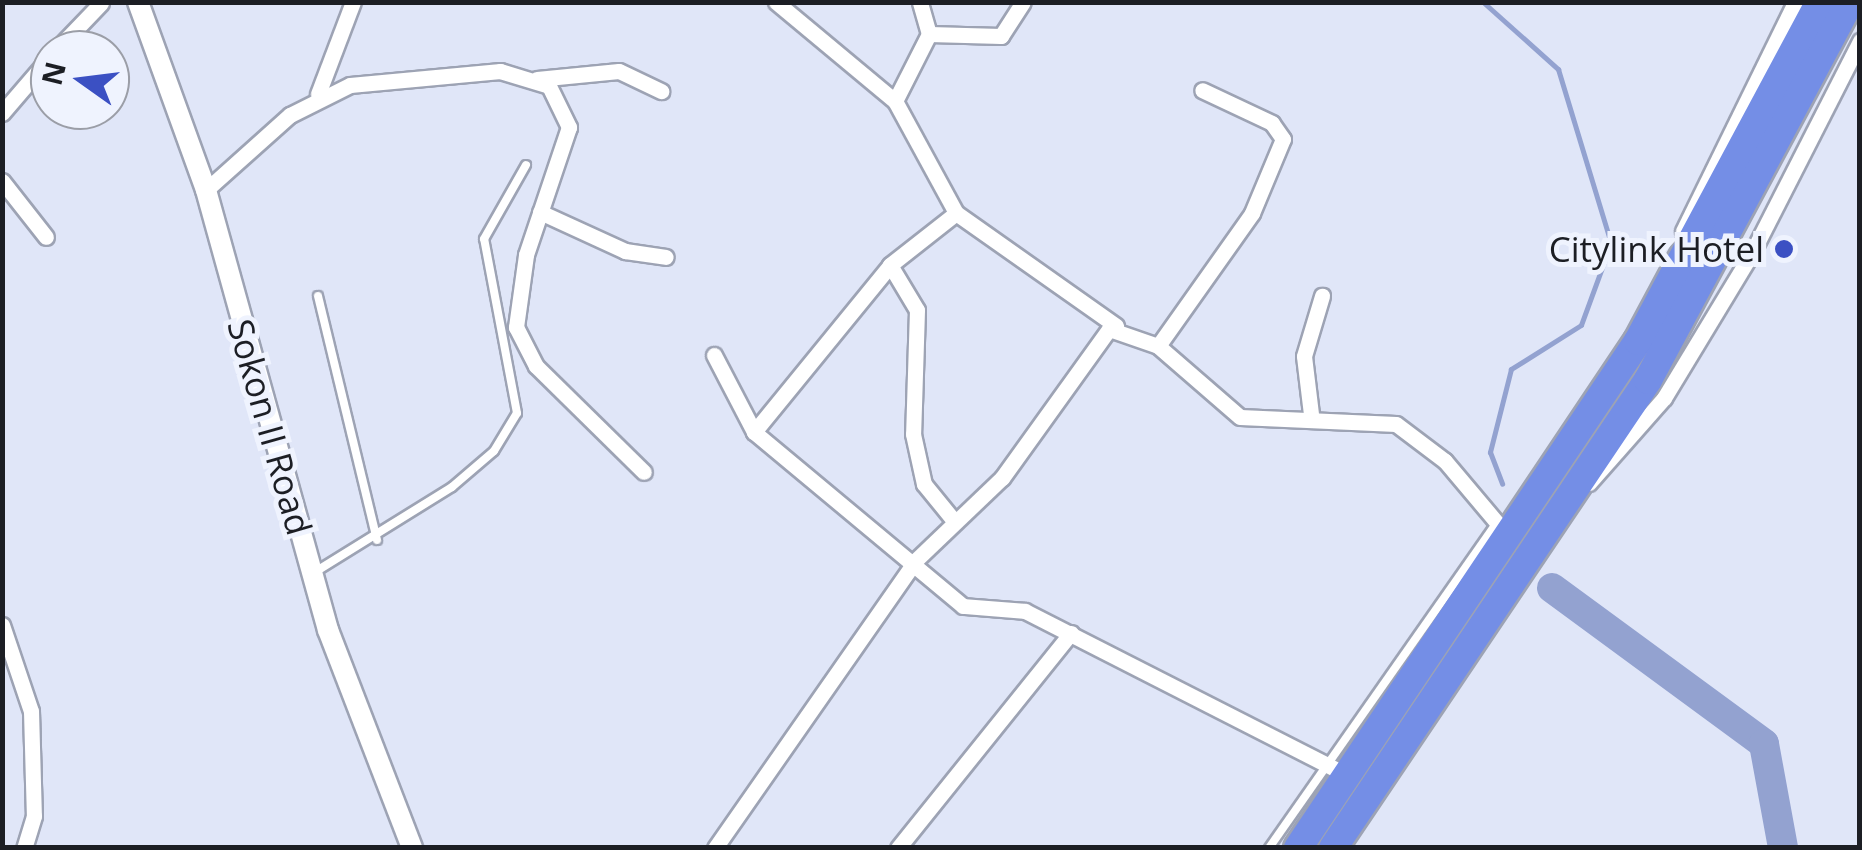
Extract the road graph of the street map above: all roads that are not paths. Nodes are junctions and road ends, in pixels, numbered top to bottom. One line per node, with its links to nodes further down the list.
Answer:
1 (138, 2): 23 (street, Sokon II Road)
2 (353, 2): 18 (street)
3 (776, 2): 19 (street)
4 (920, 2): 11 (street)
5 (1023, 2): 11 (street)
6 (1795, 2): 32 (street)
7 (1820, 2): 32 (highway)
8 (1850, 2): 38 (highway)
9 (100, 4): 10 (street)
10 (75, 30)
11 (929, 34): 19 (street)
12 (1860, 42): 13 (street)
13 (1854, 71): 38 (street)
14 (30, 80): 20 (street)
15 (537, 80): 17 (street); 18 (street); 24 (street)
16 (1202, 90): 33 (street)
17 (662, 91)
18 (318, 94): 23 (street)
19 (895, 101): 25 (street)
20 (2, 113)
21 (526, 165): 41 (lane)
22 (2, 180): 26 (street)
23 (206, 190): 43 (street, Sokon II Road)
24 (540, 212): 27 (street); 37 (street)
25 (956, 213): 28 (street); 31 (street)
26 (46, 237)
27 (666, 258)
28 (890, 265): 36 (street); 39 (street)
29 (318, 296): 41 (lane)
30 (1322, 296): 35 (street)
31 (1116, 326): 33 (street); 39 (street)
32 (1638, 341): 40 (highway)
33 (1158, 346): 35 (street)
34 (714, 355): 36 (street)
35 (1311, 414): 40 (street)
36 (754, 432): 42 (street)
37 (644, 472)
38 (1573, 496): 53 (highway)
39 (955, 522): 42 (street)
40 (1504, 531): 46 (highway)
41 (378, 540): 43 (lane)
42 (915, 561): 45 (street); 49 (street)
43 (311, 574): 48 (street, Sokon II Road)
44 (2, 624): 47 (street)
45 (1071, 633): 46 (street); 50 (street)
46 (1337, 770): 51 (lane); 52 (highway)
47 (24, 848)
48 (412, 848)
49 (715, 848)
50 (898, 848)
51 (1269, 848)
52 (1298, 848)
53 (1333, 848)

